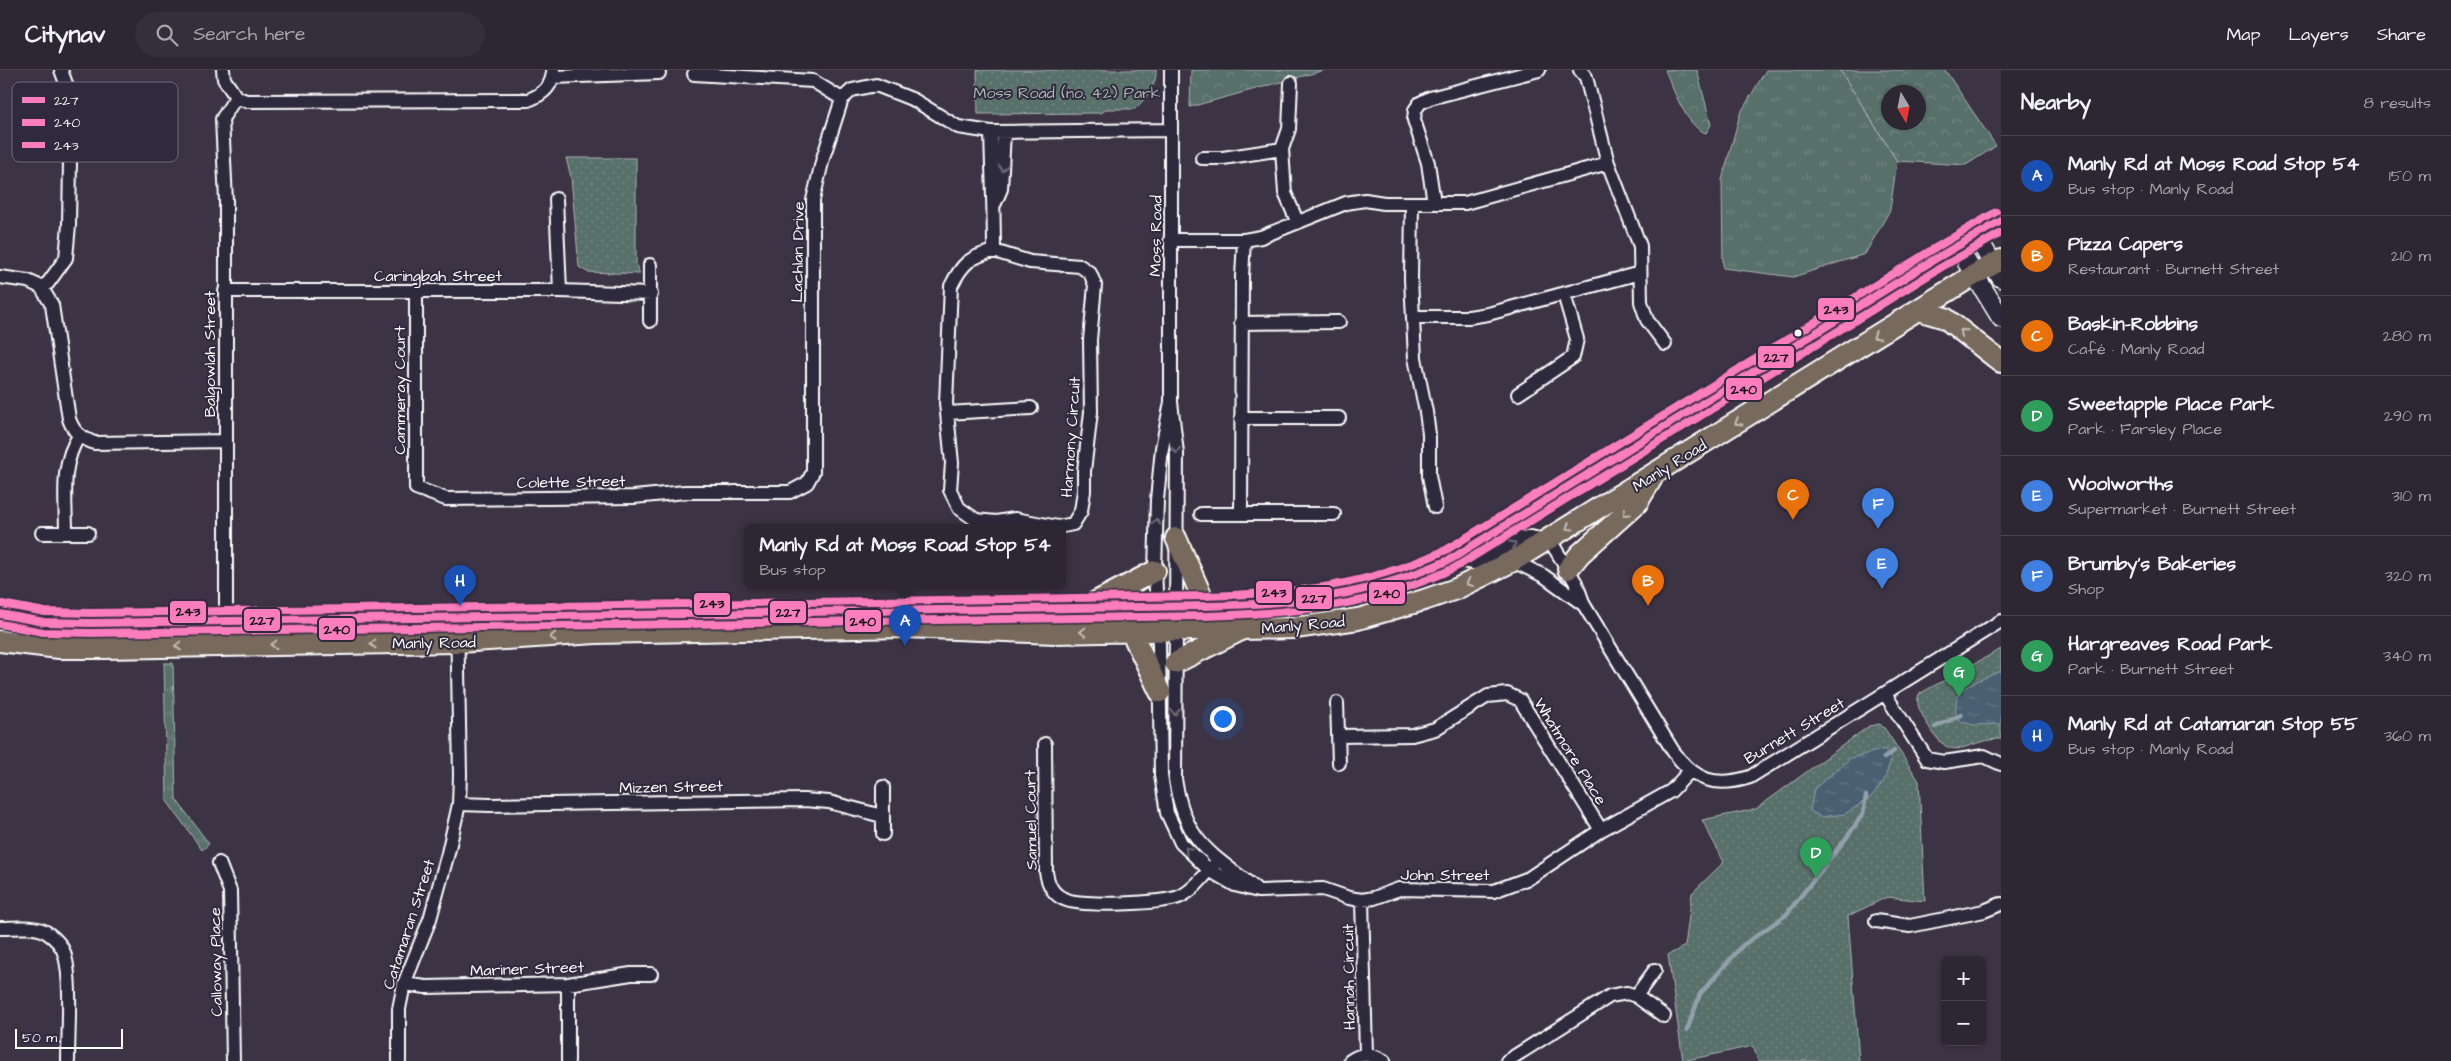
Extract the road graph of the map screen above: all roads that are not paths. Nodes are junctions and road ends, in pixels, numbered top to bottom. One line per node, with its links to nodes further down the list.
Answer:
1 (62, 70): 9 (street)
2 (223, 70): 11 (street)
3 (1171, 70): 13 (street, Moss Road)
4 (1539, 70): 22 (street)
5 (1580, 70): 19 (street)
6 (659, 73): 7 (street)
7 (553, 74): 11 (street)
8 (694, 74): 12 (street)
9 (66, 82)
10 (1291, 83): 16 (street)
11 (236, 97): 37 (street, Balgowlah Street)
12 (842, 99): 14 (street); 59 (street, Lachlan Drive)
13 (1171, 130): 15 (street); 27 (street, Moss Road)
14 (991, 132): 15 (street); 21 (street)
15 (1004, 132): 21 (street, one-way to 21)
16 (1282, 149): 17 (street); 24 (street)
17 (1202, 158)
18 (70, 162): 36 (street)
19 (1608, 163): 22 (street); 33 (street)
20 (556, 199): 38 (street)
21 (994, 203): 30 (street)
22 (1434, 203): 23 (street)
23 (1412, 204): 24 (street); 43 (street)
24 (1297, 221): 28 (street)
25 (2001, 221): 26 (main road, Manly Road)
26 (1976, 235): 29 (main road, Manly Road); 32 (main road)
27 (1170, 240): 28 (street); 51 (street, Moss Road)
28 (1244, 240): 47 (street)
29 (1957, 246): 34 (main road); 72 (main road, Manly Road)
30 (994, 251): 53 (street, Harmony Circuit); 66 (street, Harmony Circuit)
31 (650, 265): 40 (street)
32 (1998, 268): 34 (main road, Manly Road)
33 (1640, 273): 41 (street); 48 (street)
34 (1974, 275): 42 (main road, Manly Road); 44 (main road)
35 (0, 277): 36 (street)
36 (41, 287): 56 (street)
37 (225, 291): 39 (street, Caringbah Street); 57 (street, Balgowlah Street)
38 (560, 291): 39 (street, Caringbah Street); 40 (street, Caringbah Street)
39 (416, 292): 60 (street, Cammeray Court)
40 (650, 294): 45 (street)
41 (1564, 294): 43 (street); 50 (street)
42 (1918, 310): 49 (main road, one-way to 42); 58 (main road, Manly Road, one-way to 58)
43 (1414, 317): 61 (street)
44 (2001, 318)
45 (650, 321)
46 (1339, 322): 47 (street)
47 (1242, 323): 54 (street)
48 (1664, 344)
49 (2001, 362)
50 (1518, 394)
51 (1171, 402): 70 (street, Moss Road, one-way to 70); 75 (street, Moss Road, one-way to 51)
52 (1031, 408): 53 (street)
53 (947, 413): 65 (street, Harmony Circuit)
54 (1241, 418): 55 (street); 63 (street)
55 (1339, 418)
56 (79, 436): 57 (street); 68 (street)
57 (226, 442): 82 (street, Balgowlah Street)
58 (1655, 474): 71 (main road, Manly Road, one-way to 71); 74 (main road, one-way to 74)
59 (808, 483): 60 (street, Colette Street)
60 (416, 488)
61 (1436, 507)
62 (1202, 514): 63 (street)
63 (1241, 514): 64 (street)
64 (1334, 514)
65 (1040, 524)
66 (1066, 525)
67 (42, 532): 68 (street)
68 (66, 532): 69 (street)
69 (88, 533)
70 (1176, 538): 77 (street, Moss Road); 78 (main road)
71 (1546, 541): 72 (street, one-way to 71); 73 (main road, Manly Road); 74 (street, Burnett Street)
72 (1451, 559): 78 (main road, Manly Road)
73 (1513, 561): 76 (street, Burnett Street); 84 (main road, Manly Road, one-way to 84)
74 (1568, 568): 76 (street, Burnett Street)
75 (1155, 571): 77 (street, Moss Road); 79 (main road)
76 (1584, 605): 98 (street, Burnett Street)
77 (1166, 606): 78 (main road, Manly Road); 79 (main road, Manly Road); 86 (street); 86 (street)
78 (1206, 606)
79 (1086, 607): 81 (main road, Manly Road)
80 (0, 614): 82 (main road, Manly Road)
81 (457, 618): 82 (main road, Manly Road); 88 (street, Catamaran Street)
82 (226, 621): 89 (street, Balgowlah Street)
83 (2001, 621): 92 (street, Burnett Street)
84 (1244, 629): 86 (main road, Manly Road); 90 (main road)
85 (1131, 631): 86 (main road, Manly Road); 88 (main road, Manly Road, one-way to 88); 91 (main road)
86 (1167, 631): 90 (street); 91 (street)
87 (0, 641): 89 (main road, Manly Road, one-way to 87)
88 (458, 642): 89 (main road, Manly Road, one-way to 89); 100 (street, Catamaran Street)
89 (226, 646)
90 (1175, 663): 105 (street, one-way to 105)
91 (1160, 692): 105 (street, one-way to 91)
92 (1885, 694): 97 (street); 98 (street, Burnett Street)
93 (1337, 703): 94 (street)
94 (1339, 736): 96 (street); 102 (street, Whatmore Place)
95 (1044, 744): 105 (street, Samuel Court)
96 (1339, 764)
97 (2001, 764)
98 (1690, 771): 102 (street, John Street)
99 (883, 786): 101 (street)
100 (459, 804): 101 (street, Mizzen Street); 112 (street, Catamaran Street)
101 (882, 816): 103 (street)
102 (1601, 830): 106 (street, John Street)
103 (883, 834)
104 (219, 864): 118 (street, Calloway Place)
105 (1214, 866): 106 (street)
106 (1362, 900): 116 (street, Hannah Circuit)
107 (2001, 904): 108 (street)
108 (1876, 921)
109 (0, 928): 117 (street)
110 (1655, 970): 114 (street)
111 (651, 974): 113 (street, Mariner Street)
112 (404, 984): 113 (street, Mariner Street); 119 (street, Catamaran Street)
113 (568, 984): 120 (street)
114 (1636, 996): 115 (street); 123 (street)
115 (1664, 1016)
116 (1366, 1054): 121 (street); 122 (street)
117 (68, 1061)
118 (233, 1061)
119 (399, 1061)
120 (568, 1061)
121 (1350, 1061)
122 (1384, 1061)
123 (1507, 1061)

